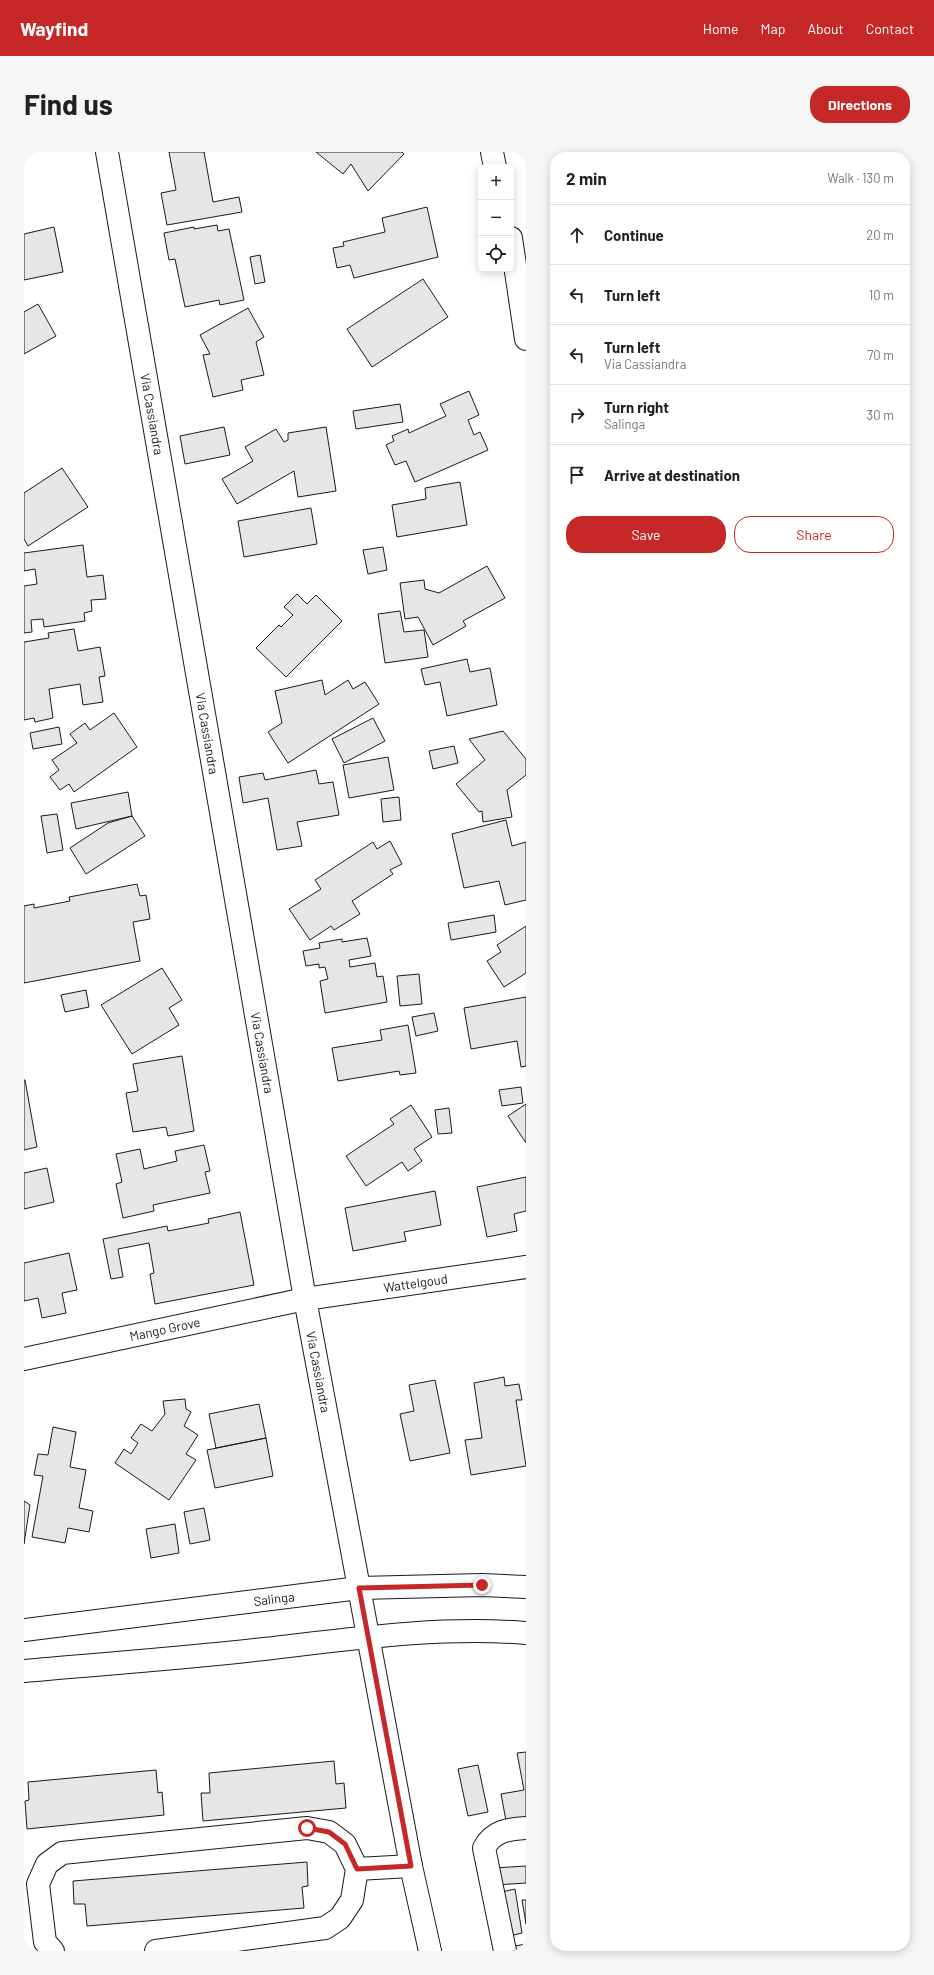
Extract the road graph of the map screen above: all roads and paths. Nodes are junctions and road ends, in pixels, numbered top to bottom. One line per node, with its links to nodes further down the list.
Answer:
1 (106, 152): 7 (street, Via Cassiandra)
2 (492, 152): 3 (street)
3 (494, 164)
4 (514, 258): 5 (street)
5 (526, 339)
6 (526, 1267): 7 (street, Wattelgoud)
7 (305, 1299): 8 (street, Mango Grove); 10 (street, Via Cassiandra)
8 (24, 1359)
9 (526, 1587): 10 (street, Salinga)
10 (359, 1588): 11 (street, Salinga); 13 (street, Via Cassiandra)
11 (24, 1630)
12 (526, 1634): 13 (street)
13 (367, 1636): 14 (street); 16 (street, Via Cassiandra)
14 (24, 1671)
15 (526, 1828): 21 (street)
16 (411, 1866): 17 (street); 20 (street, Via Cassiandra)
17 (357, 1869): 18 (street); 19 (street)
18 (53, 1951)
19 (156, 1951)
20 (430, 1951)
21 (505, 1951)

